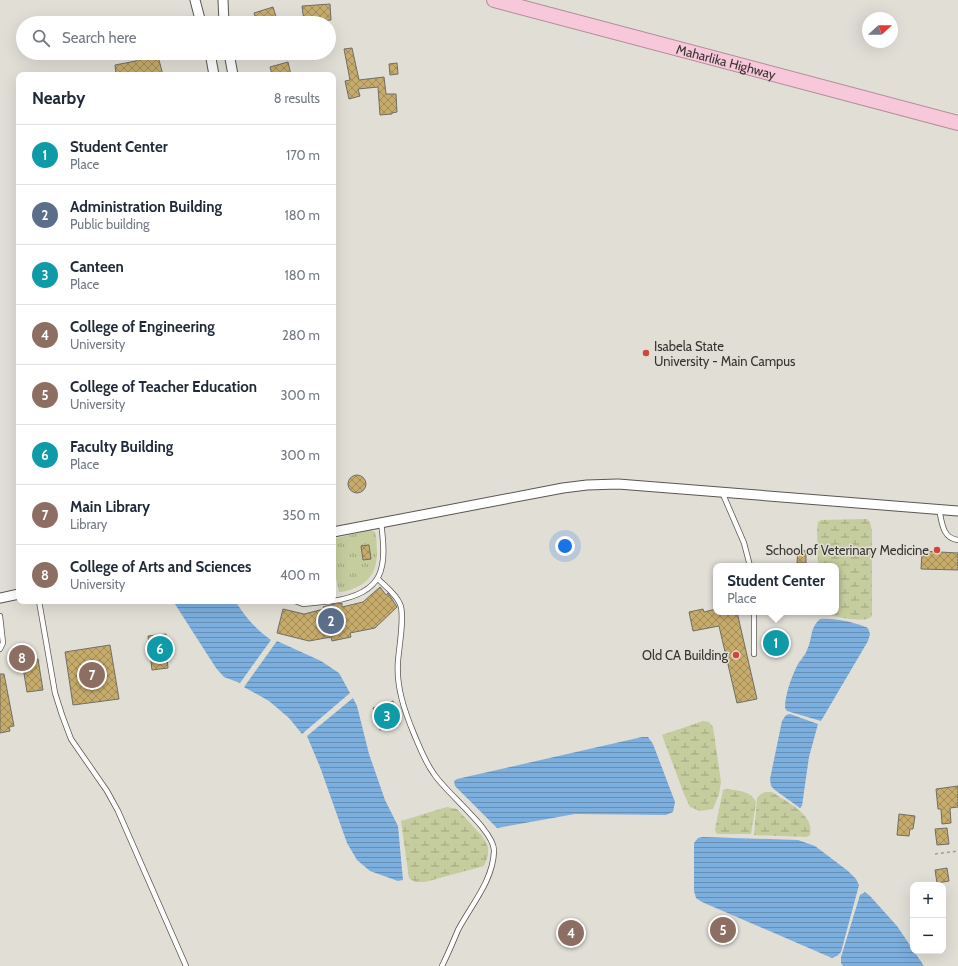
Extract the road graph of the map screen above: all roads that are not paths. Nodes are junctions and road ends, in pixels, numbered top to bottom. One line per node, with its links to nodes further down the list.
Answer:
1 (195, 0): 4 (street)
2 (223, 0): 5 (street)
3 (494, 0): 10 (highway, Maharlika Highway)
4 (199, 16)
5 (224, 16)
6 (211, 60): 8 (street)
7 (230, 60): 9 (street)
8 (213, 72)
9 (232, 72)
10 (958, 123)
11 (722, 492): 12 (street); 14 (street); 17 (lane)
12 (939, 509): 13 (street); 16 (lane)
13 (958, 511)
14 (381, 522): 15 (street); 18 (lane)
15 (336, 531)
16 (958, 540)
17 (749, 563)
18 (378, 579): 21 (lane); 28 (lane)
19 (16, 595): 20 (street)
20 (0, 598)
21 (336, 600)
22 (40, 604): 27 (lane)
23 (754, 615): 26 (lane)
24 (0, 616): 25 (lane)
25 (0, 649)
26 (754, 654)
27 (186, 966)
28 (442, 966)

